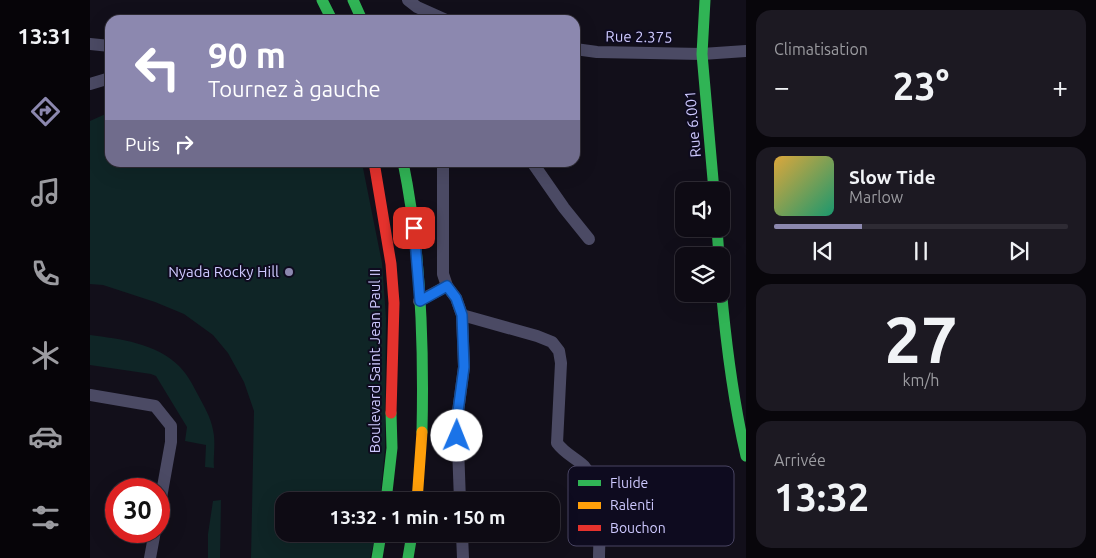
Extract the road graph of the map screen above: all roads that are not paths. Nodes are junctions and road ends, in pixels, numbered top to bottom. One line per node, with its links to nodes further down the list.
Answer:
1 (322, 0): 5 (main road)
2 (353, 0): 6 (main road)
3 (705, 0): 12 (main road, Rue 6.001)
4 (413, 4): 7 (street)
5 (330, 15)
6 (360, 15)
7 (436, 15)
8 (90, 44): 9 (street)
9 (105, 46)
10 (580, 50): 12 (street, Rue 2.375)
11 (746, 51): 12 (street, Rue 2.375)
12 (702, 54): 19 (main road, Rue 6.001)
13 (105, 80): 14 (street)
14 (90, 84)
15 (375, 167): 29 (main road, Boulevard Saint Jean Paul II)
16 (404, 167): 22 (main road)
17 (443, 167): 21 (street)
18 (535, 167): 20 (street)
19 (713, 182)
20 (589, 239)
21 (447, 286): 22 (street); 24 (street)
22 (420, 301): 30 (main road)
23 (722, 302): 26 (main road)
24 (462, 315): 27 (street); 31 (street)
25 (90, 395): 28 (street)
26 (746, 456)
27 (584, 466)
28 (165, 478)
29 (387, 492)
30 (418, 492)
31 (460, 492)
32 (380, 542): 37 (main road)
33 (411, 542): 38 (main road)
34 (462, 542): 39 (street)
35 (153, 543): 36 (street)
36 (150, 558)
37 (377, 558)
38 (408, 558)
39 (463, 558)

